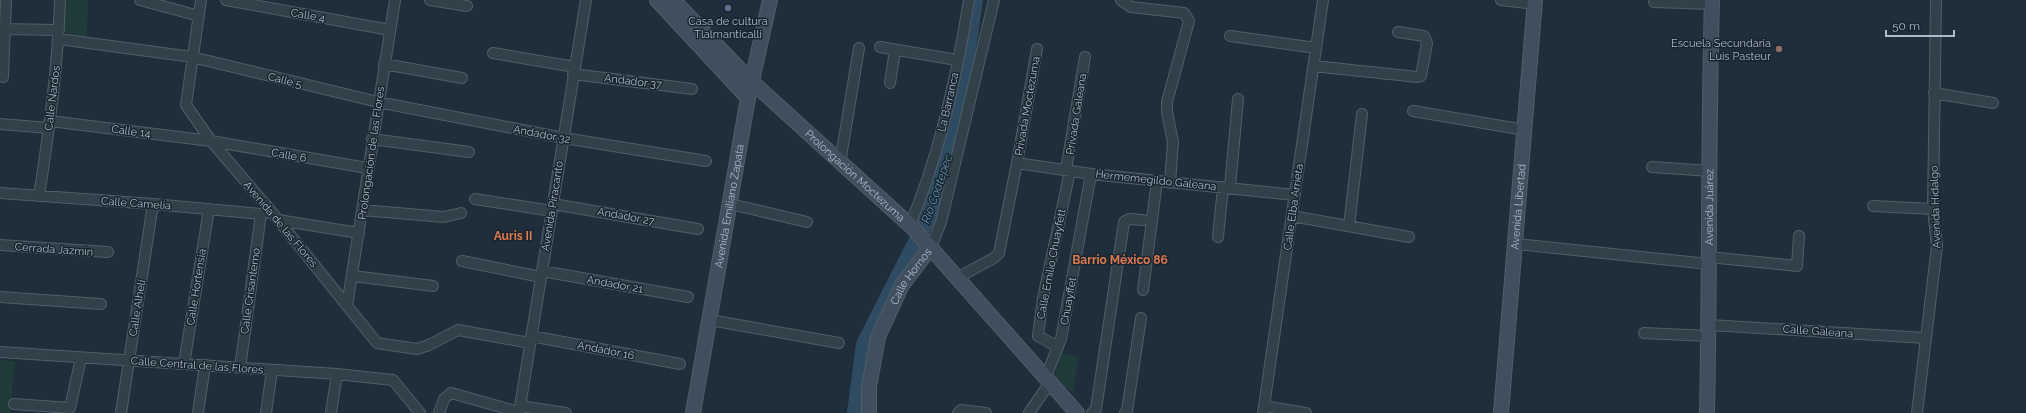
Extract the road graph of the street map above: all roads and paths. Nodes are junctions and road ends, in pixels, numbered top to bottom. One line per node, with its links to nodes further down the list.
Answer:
1 (6, 0): 23 (street)
2 (60, 0): 26 (street, Calle Nardos)
3 (140, 0): 22 (street)
4 (201, 0): 22 (street)
5 (226, 0): 24 (street, Calle 4)
6 (395, 0): 24 (street, Prolongación de las Flores)
7 (430, 0): 21 (street)
8 (586, 0): 39 (street, Avenida Piracanto)
9 (657, 0): 46 (street)
10 (672, 0): 42 (street, Prolongación Moctezuma)
11 (770, 0): 42 (street, Avenida Emiliano Zapata)
12 (968, 0): 36 (street, La Barranca)
13 (994, 0): 96 (street, Calle Hornos)
14 (1121, 0): 68 (street)
15 (1323, 0): 30 (street, Calle Elba Arrieta)
16 (1501, 0): 18 (street)
17 (1936, 0): 45 (street, Avenida Hidalgo)
18 (1535, 2): 54 (street, Avenida Libertad)
19 (1654, 2): 20 (street)
20 (1712, 2): 65 (street, Avenida Juárez)
21 (467, 6)
22 (199, 16): 34 (street)
23 (3, 29): 26 (street); 40 (street)
24 (390, 30): 37 (street, Prolongación de las Flores)
25 (1398, 32): 38 (street)
26 (59, 35): 34 (street); 53 (street, Calle Nardos)
27 (1230, 36): 30 (street)
28 (880, 47): 32 (street)
29 (859, 48): 60 (street)
30 (1316, 48): 38 (street, Calle Elba Arrieta)
31 (1037, 49): 61 (street, Privada Moctezuma)
32 (895, 50): 36 (street); 43 (street)
33 (493, 53): 39 (street, Andador 37)
34 (192, 57): 48 (street, Calle 5); 57 (street, Avenida de las Flores)
35 (1085, 57): 64 (street, Privada Galeana)
36 (957, 60): 87 (street, La Barranca)
37 (384, 64): 41 (street); 48 (street, Prolongación de las Flores)
38 (1314, 66): 71 (street, Calle Elba Arrieta)
39 (574, 70): 44 (street, Andador 37); 55 (street, Avenida Piracanto)
40 (3, 77)
41 (462, 78)
42 (751, 82): 46 (street, Avenida Emiliano Zapata); 60 (street, Prolongación Moctezuma)
43 (890, 83)
44 (692, 89)
45 (1934, 93): 49 (street); 79 (street, Avenida Hidalgo)
46 (748, 98): 75 (street, Avenida Emiliano Zapata)
47 (1238, 99): 69 (street)
48 (378, 102): 55 (street, Andador 32); 56 (street, Prolongación de las Flores)
49 (1993, 103)
50 (1413, 111): 54 (street)
51 (1362, 114): 88 (street)
52 (0, 124): 53 (street, Calle 14)
53 (50, 125): 57 (street, Calle 14); 72 (street, Calle Nardos)
54 (1525, 130): 94 (street, Avenida Libertad)
55 (564, 138): 59 (street, Andador 32); 77 (street, Avenida Piracanto)
56 (372, 140): 58 (street); 63 (street, Prolongación de las Flores)
57 (211, 141): 63 (street, Calle 6); 81 (street, Avenida de las Flores)
58 (469, 152)
59 (706, 161)
60 (840, 163): 87 (street, Prolongación Moctezuma)
61 (1017, 163): 64 (street, Hermemegildo Galeana); 102 (street, Privada Moctezuma)
62 (1652, 167): 65 (street)
63 (367, 168): 80 (street, Prolongación de las Flores)
64 (1068, 170): 66 (street, Hermemegildo Galeana); 117 (street, Calle Emilio Chuayfett)
65 (1710, 171): 99 (street, Avenida Juárez)
66 (1091, 174): 67 (street, Hermemegildo Galeana); 117 (street, Chuayffet)
67 (1157, 181): 68 (street, Hermemegildo Galeana); 104 (street)
68 (1170, 182): 69 (street, Hermemegildo Galeana)
69 (1227, 187): 71 (street, Hermemegildo Galeana); 93 (street)
70 (0, 193): 72 (street, Calle Camelia)
71 (1295, 195): 83 (street, Calle Elba Arrieta)
72 (39, 196): 74 (street, Calle Camelia)
73 (475, 199): 77 (street, Andador 27)
74 (153, 204): 78 (street, Calle Camelia); 120 (street, Calle Alhelí)
75 (730, 204): 86 (street); 110 (street, Avenida Emiliano Zapata)
76 (1873, 206): 79 (street)
77 (552, 207): 89 (street, Andador 27); 100 (street, Avenida Piracanto)
78 (208, 209): 81 (street, Calle Camelia); 121 (street, Calle Hortensia)
79 (1933, 209): 113 (street, Avenida Hidalgo)
80 (362, 210): 82 (street); 90 (street, Prolongación de las Flores)
81 (266, 212): 84 (street, Avenida de las Flores); 124 (street, Calle Crisantemo)
82 (461, 213)
83 (1292, 216): 88 (street); 129 (street, Calle Elba Arrieta)
84 (278, 220): 90 (street); 108 (street, Avenida de las Flores)
85 (1143, 220): 144 (street)
86 (807, 222)
87 (912, 226): 96 (street, Prolongación Moctezuma)
88 (1349, 226): 92 (street)
89 (698, 229)
90 (359, 233): 101 (street, Prolongación de las Flores)
91 (1799, 236): 99 (street)
92 (1409, 237)
93 (1218, 238)
94 (1516, 244): 99 (street); 147 (street, Avenida Libertad)
95 (0, 245): 97 (street, Cerrada Jazmín)
96 (929, 245): 102 (street, Prolongación Moctezuma); 139 (street, Calle Hornos)
97 (108, 252)
98 (462, 261): 100 (street, Andador 21)
99 (1709, 261): 111 (street, Avenida Juárez)
100 (541, 274): 106 (street, Andador 21); 114 (street, Avenida Piracanto)
101 (353, 276): 103 (street); 108 (street, Prolongación de las Flores)
102 (957, 278): 127 (street, Prolongación Moctezuma)
103 (433, 286)
104 (1143, 290)
105 (0, 297): 107 (street)
106 (688, 297)
107 (101, 304)
108 (347, 306): 115 (street, Avenida de las Flores)
109 (1141, 318): 145 (street)
110 (710, 320): 116 (street); 138 (street, Avenida Emiliano Zapata)
111 (1709, 330): 112 (street, Calle Galeana); 113 (street, Calle Galeana); 148 (street, Avenida Juárez)
112 (1644, 333)
113 (1926, 338): 149 (street, Avenida Hidalgo)
114 (531, 340): 115 (street, Andador 16); 122 (street, Andador 16); 130 (street, Avenida Piracanto)
115 (377, 343)
116 (839, 343)
117 (1058, 347): 127 (street, Chuayffet)
118 (0, 352): 119 (street, Calle Central de las Flores)
119 (81, 358): 120 (street, Calle Central de las Flores); 128 (street)
120 (129, 361): 121 (street, Calle Central de las Flores); 131 (street, Calle Alhelí)
121 (184, 364): 123 (street, Calle Central de las Flores)
122 (680, 364)
123 (205, 365): 124 (street, Calle Central de las Flores); 132 (street)
124 (240, 368): 125 (street, Calle Central de las Flores)
125 (272, 370): 126 (street, Calle Central de las Flores); 133 (street)
126 (337, 374): 134 (street); 135 (street, Calle Central de las Flores)
127 (1047, 381): 142 (street, Chuayffet); 143 (street, Prolongación Moctezuma)
128 (14, 404)
129 (1264, 409): 146 (street)
130 (519, 410): 136 (street); 137 (street)
131 (121, 413)
132 (198, 413)
133 (266, 413)
134 (331, 413)
135 (420, 413)
136 (440, 413)
137 (566, 413)
138 (693, 413)
139 (869, 413)
140 (958, 413): 141 (street)
141 (986, 413)
142 (1029, 413)
143 (1077, 413)
144 (1092, 413)
145 (1125, 413)
146 (1306, 413)
147 (1501, 413)
148 (1707, 413)
149 (1916, 413)

